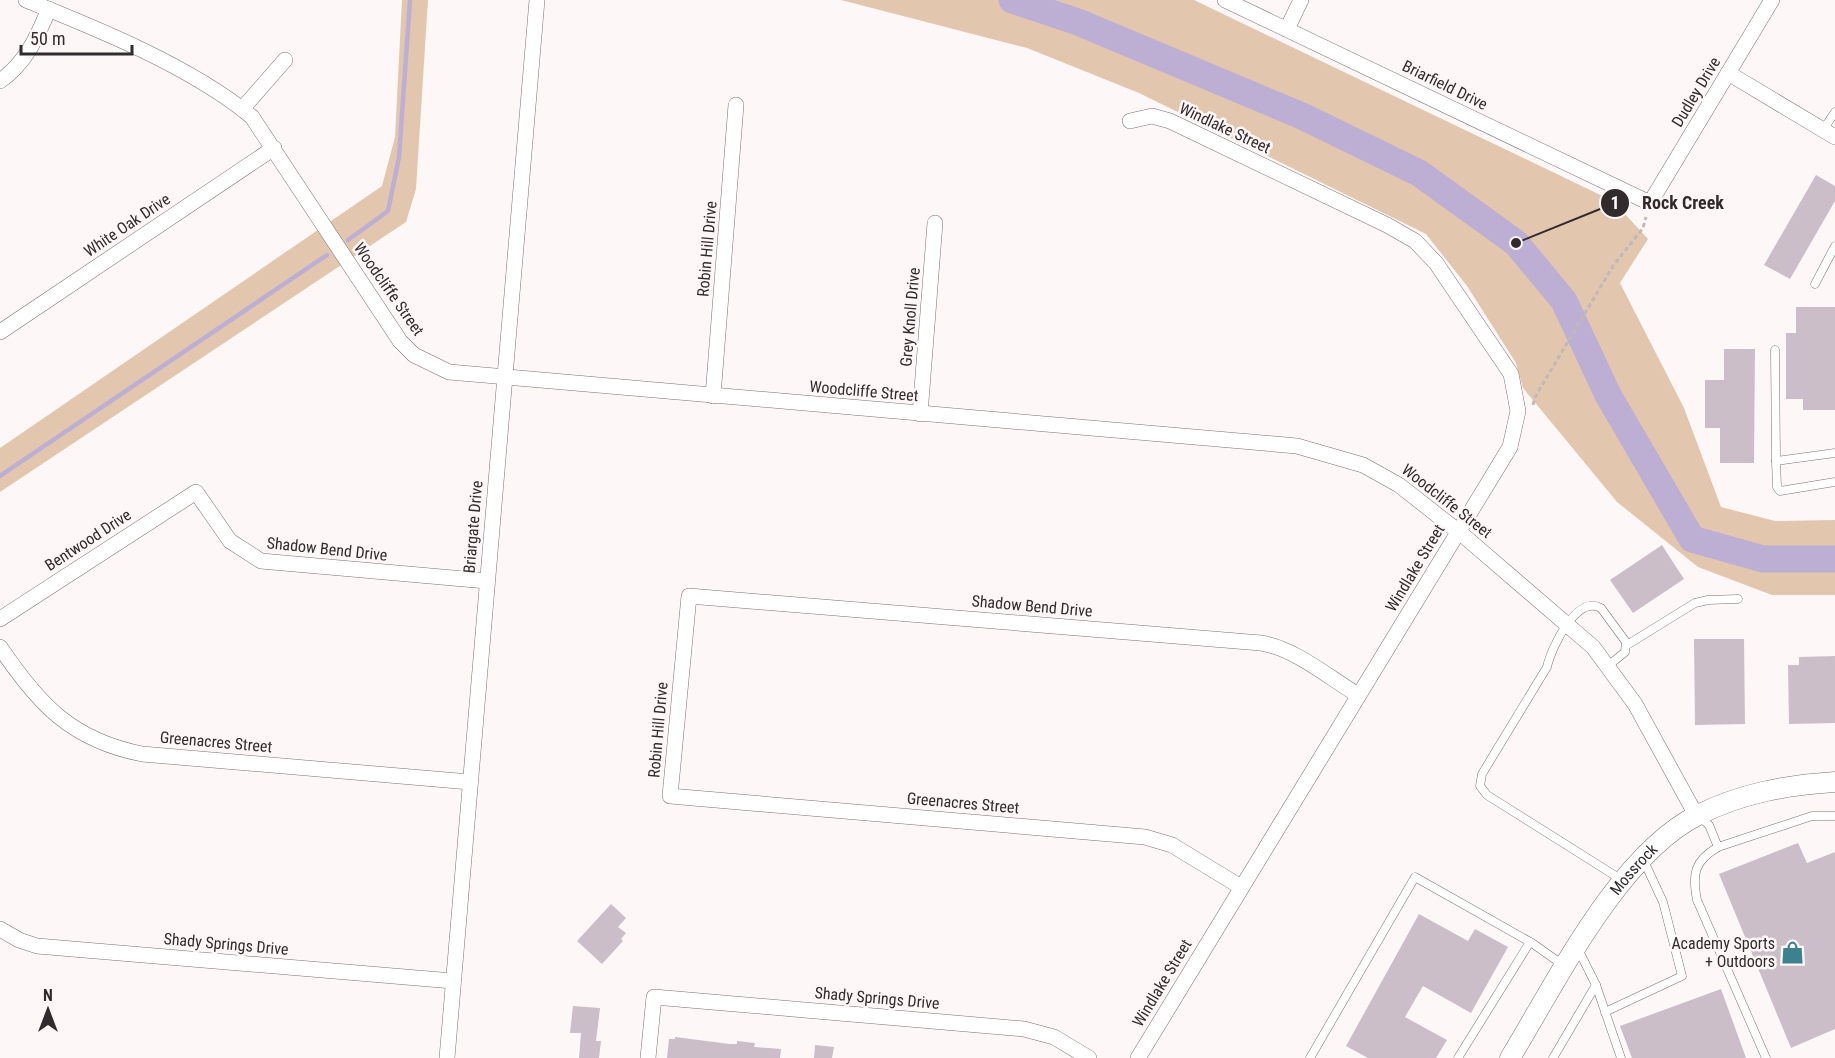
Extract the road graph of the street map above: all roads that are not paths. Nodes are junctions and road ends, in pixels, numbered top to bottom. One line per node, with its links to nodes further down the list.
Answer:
1 (26, 0): 6 (street, Woodcliffe Street)
2 (537, 0): 23 (street, Briargate Drive)
3 (1225, 0): 7 (street, Briarfield Drive)
4 (1301, 0): 7 (street)
5 (1772, 0): 9 (street, Dudley Drive)
6 (50, 9): 10 (street); 12 (street, Woodcliffe Street)
7 (1287, 29): 17 (street, Briarfield Drive)
8 (285, 60): 12 (street)
9 (1728, 74): 15 (street); 17 (street, Dudley Drive)
10 (0, 81)
11 (736, 105): 24 (street, Robin Hill Drive)
12 (242, 109): 16 (street, Woodcliffe Street)
13 (1835, 112): 15 (lane)
14 (1130, 121): 30 (street, Windlake Street)
15 (1829, 133)
16 (274, 148): 21 (street, White Oak Drive); 23 (street, Woodcliffe Street)
17 (1650, 203)
18 (936, 223): 25 (street, Grey Knoll Drive)
19 (1835, 246): 20 (lane)
20 (1815, 284)
21 (0, 332)
22 (1775, 351): 27 (lane)
23 (504, 378): 24 (street, Woodcliffe Street); 31 (street, Briargate Drive)
24 (713, 396): 25 (street, Woodcliffe Street)
25 (920, 414): 30 (street, Woodcliffe Street)
26 (1835, 453): 27 (lane)
27 (1776, 461): 28 (lane)
28 (1835, 482)
29 (196, 492): 31 (street, Shadow Bend Drive); 34 (street, Bentwood Drive)
30 (1458, 531): 35 (street, Woodcliffe Street); 39 (street, Windlake Street)
31 (487, 581): 40 (street, Briargate Drive)
32 (689, 596): 39 (street, Shadow Bend Drive); 42 (street, Robin Hill Drive)
33 (1738, 599): 36 (lane)
34 (0, 619)
35 (1567, 623): 36 (lane); 38 (street, Woodcliffe Street); 47 (lane)
36 (1627, 645): 38 (lane)
37 (0, 648): 40 (street, Greenacres Street)
38 (1608, 666): 43 (street, Woodcliffe Street)
39 (1358, 695): 48 (street, Windlake Street)
40 (470, 782): 53 (street, Briargate Drive)
41 (1835, 782): 43 (street, Mossrock)
42 (670, 796): 48 (street, Greenacres Street)
43 (1696, 815): 45 (lane); 46 (street, Mossrock)
44 (1835, 816): 45 (lane)
45 (1718, 847): 65 (lane)
46 (1642, 858): 47 (street, Mossrock); 55 (lane)
47 (1623, 881): 51 (street, Mossrock)
48 (1241, 887): 59 (street, Windlake Street)
49 (0, 929): 53 (street, Shady Springs Drive)
50 (1530, 942): 52 (lane); 60 (lane); 61 (lane)
51 (1578, 948): 52 (street, Mossrock); 54 (lane)
52 (1566, 967): 62 (street, Mossrock)
53 (453, 981): 56 (street, Briargate Drive)
54 (1596, 985): 55 (lane); 63 (lane)
55 (1605, 1012): 64 (lane)
56 (447, 1058)
57 (648, 1058): 58 (street, Shady Springs Drive)
58 (1089, 1058)
59 (1138, 1058)
60 (1310, 1058)
61 (1458, 1058)
62 (1510, 1058)
63 (1553, 1058)
64 (1621, 1058)
65 (1766, 1058)

